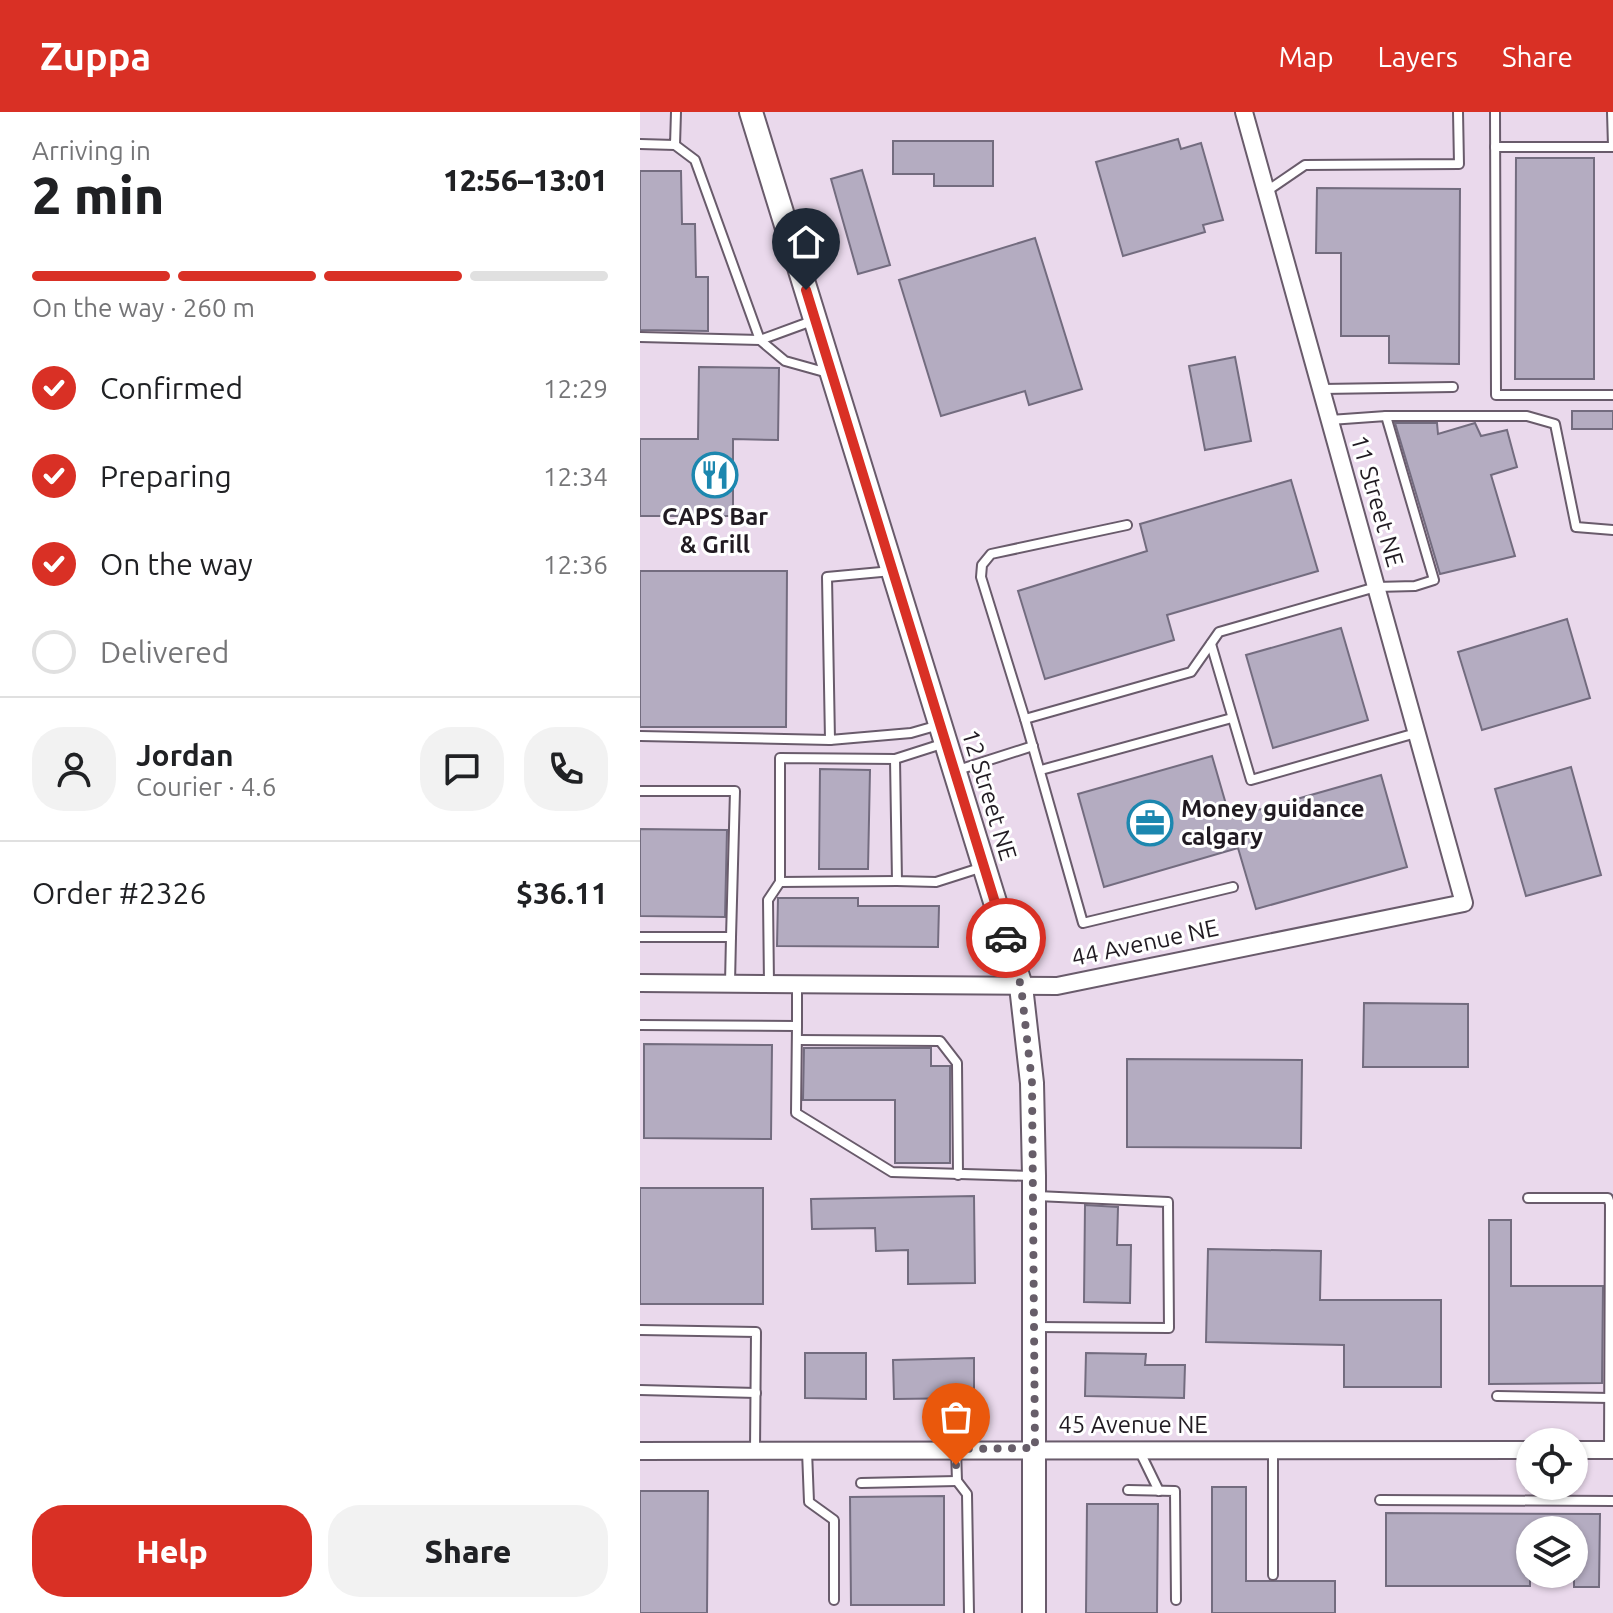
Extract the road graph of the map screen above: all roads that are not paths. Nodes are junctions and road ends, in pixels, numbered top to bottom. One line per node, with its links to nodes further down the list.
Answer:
1 (676, 112): 8 (lane)
2 (751, 112): 12 (street, 12 Street NE)
3 (1244, 112): 11 (street, 11 Street NE)
4 (1458, 112): 11 (lane)
5 (1495, 112): 10 (lane)
6 (1612, 112): 9 (lane)
7 (640, 144): 8 (lane)
8 (675, 145): 14 (lane)
9 (1613, 146): 10 (lane)
10 (1495, 147): 18 (lane)
11 (1266, 192): 17 (street, 11 Street NE)
12 (815, 319): 14 (lane); 15 (street, 12 Street NE)
13 (640, 337): 14 (lane)
14 (760, 340): 15 (lane)
15 (833, 375): 23 (street, 12 Street NE)
16 (1453, 387): 17 (lane)
17 (1320, 389): 20 (street, 11 Street NE)
18 (1613, 395)
19 (1386, 416): 20 (lane); 22 (lane); 24 (lane)
20 (1330, 420): 24 (street, 11 Street NE)
21 (1127, 525): 27 (lane)
22 (1613, 530)
23 (893, 571): 29 (street, 12 Street NE); 31 (lane)
24 (1376, 587): 25 (lane); 28 (street, 11 Street NE)
25 (1211, 644): 26 (lane); 27 (lane)
26 (1232, 718): 28 (lane); 34 (lane)
27 (1025, 719): 32 (lane)
28 (1416, 733): 41 (street, 11 Street NE)
29 (943, 734): 31 (lane); 33 (lane); 35 (street, 12 Street NE)
30 (640, 736): 31 (lane)
31 (830, 740)
32 (1033, 746): 34 (lane); 35 (lane)
33 (895, 759): 38 (lane); 39 (lane)
34 (1041, 770): 40 (lane)
35 (955, 771): 37 (street, 12 Street NE)
36 (640, 791): 43 (lane)
37 (984, 867): 38 (lane); 48 (street, 12 Street NE)
38 (897, 881): 39 (lane)
39 (780, 882): 46 (lane)
40 (1233, 887)
41 (1464, 903): 48 (street, 44 Avenue NE)
42 (640, 937): 43 (lane)
43 (731, 937): 45 (lane)
44 (640, 983): 45 (street, 44 Avenue NE)
45 (730, 984): 46 (street, 44 Avenue NE)
46 (769, 984): 47 (street, 44 Avenue NE)
47 (797, 985): 48 (street, 44 Avenue NE); 50 (lane)
48 (1021, 986): 53 (street, 12 Street NE)
49 (640, 1025): 50 (lane)
50 (797, 1026): 51 (lane)
51 (798, 1040): 52 (lane); 52 (lane)
52 (958, 1175): 53 (lane)
53 (1035, 1186): 55 (street, 12 Street NE); 55 (lane)
54 (1528, 1198): 60 (lane)
55 (1035, 1327): 61 (street, 12 Street NE)
56 (640, 1330): 58 (lane)
57 (640, 1390): 58 (lane)
58 (756, 1393): 64 (lane)
59 (1497, 1396): 60 (lane)
60 (1610, 1398): 69 (lane)
61 (1035, 1448): 62 (street, 45 Avenue NE); 63 (street, 45 Avenue NE); 81 (street, 12 Street NE)
62 (956, 1449): 65 (street, 45 Avenue NE); 71 (lane)
63 (1138, 1449): 66 (street, 45 Avenue NE); 74 (lane)
64 (755, 1450): 65 (street, 45 Avenue NE); 70 (street, 45 Avenue NE)
65 (807, 1450): 78 (lane)
66 (1273, 1450): 67 (street, 45 Avenue NE); 77 (lane)
67 (1516, 1450)
68 (1588, 1450): 69 (street)
69 (1611, 1450)
70 (640, 1451)
71 (957, 1481): 72 (lane); 80 (lane)
72 (861, 1483)
73 (1128, 1490): 74 (lane)
74 (1159, 1491): 79 (lane)
75 (1380, 1500): 76 (lane)
76 (1613, 1501)
77 (1273, 1575)
78 (834, 1600)
79 (1176, 1600)
80 (969, 1613)
81 (1034, 1613)

